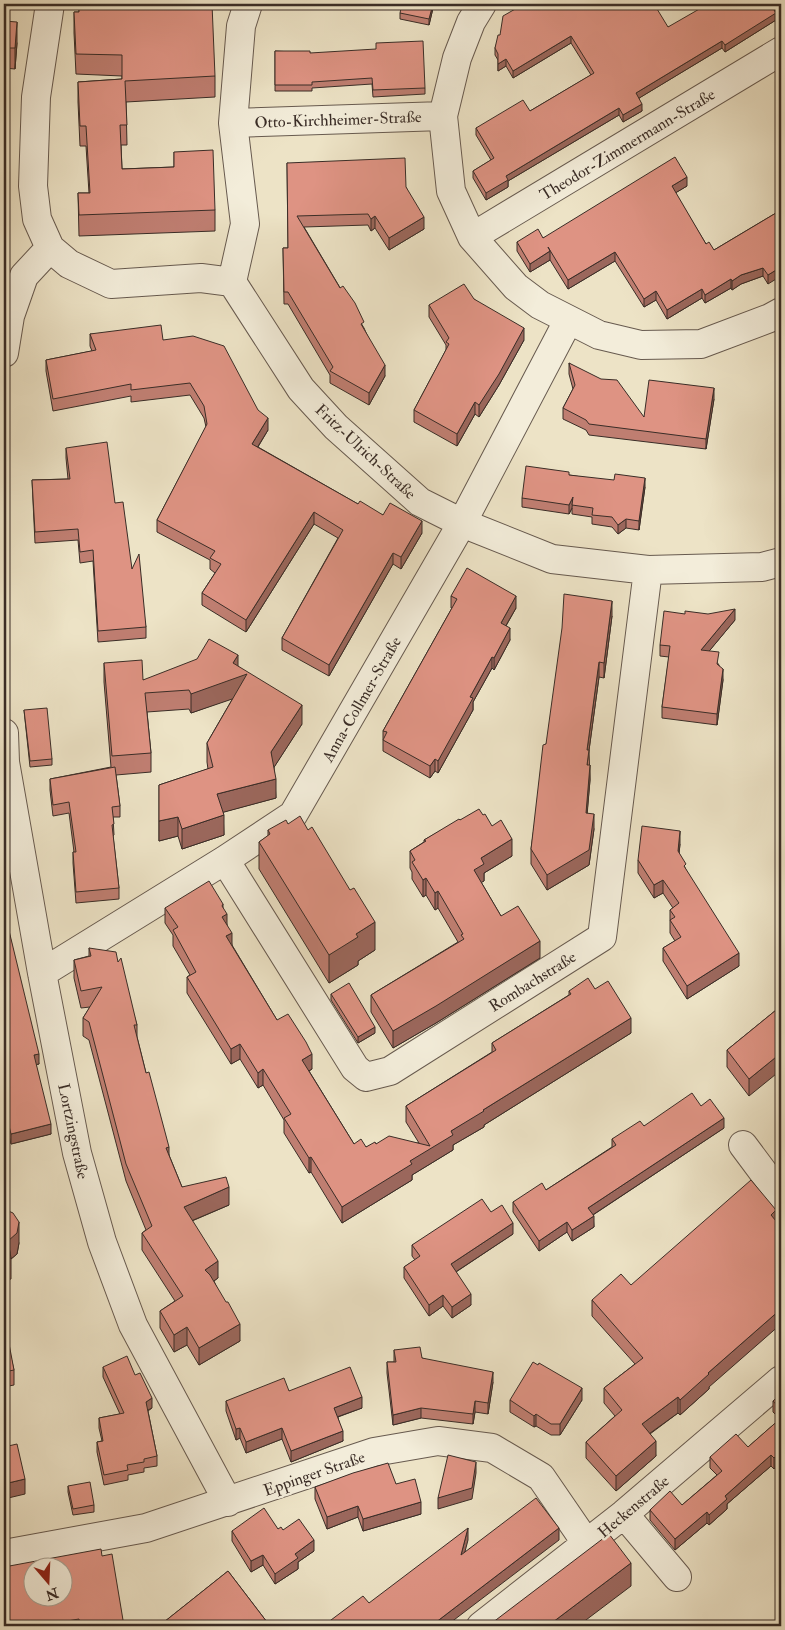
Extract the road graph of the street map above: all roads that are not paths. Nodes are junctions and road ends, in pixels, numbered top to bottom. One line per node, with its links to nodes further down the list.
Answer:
1 (50, 4): 8 (street)
2 (248, 4): 6 (street, Otto-Kirchheimer-Straße)
3 (482, 4): 5 (street)
4 (781, 51): 7 (street, Theodor-Zimmermann-Straße)
5 (443, 116): 6 (street, Otto-Kirchheimer-Straße); 7 (street)
6 (233, 123): 9 (street, Otto-Kirchheimer-Straße)
7 (472, 237): 11 (street)
8 (50, 248): 9 (street); 12 (street)
9 (232, 282): 13 (street, Fritz-Ulrich-Straße)
10 (781, 312): 11 (street)
11 (568, 321): 13 (street, Anna-Collmer-Straße)
12 (4, 353)
13 (462, 523): 15 (street, Fritz-Ulrich-Straße); 17 (street, Anna-Collmer-Straße)
14 (781, 562): 15 (street, Fritz-Ulrich-Straße)
15 (648, 570): 17 (street, Rombachstraße)
16 (4, 733): 18 (street, Lortzingstraße)
17 (225, 860): 18 (street, Anna-Collmer-Straße)
18 (42, 973): 22 (street, Lortzingstraße)
19 (743, 1145): 20 (street)
20 (781, 1196)
21 (781, 1380): 23 (street, Heckenstraße)
22 (228, 1502): 24 (street, Eppinger Straße); 25 (street, Eppinger Straße)
23 (624, 1514): 24 (street, Heckenstraße); 26 (street)
24 (587, 1544): 27 (street, Heckenstraße)
25 (4, 1554)
26 (677, 1577)
27 (481, 1626)

